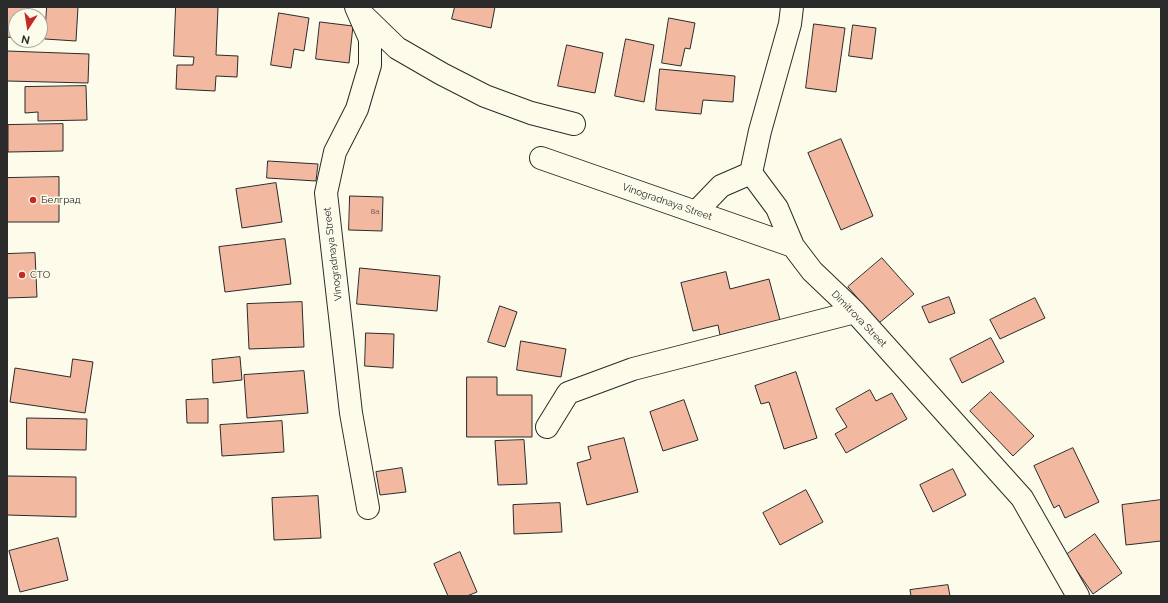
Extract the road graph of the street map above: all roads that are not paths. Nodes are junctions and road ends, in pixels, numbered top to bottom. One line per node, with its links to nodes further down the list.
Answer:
1 (356, 7): 3 (street, Vinogradnaya Street); 10 (street, Vinogradnaya Street)
2 (792, 7): 5 (street)
3 (574, 124)
4 (541, 158): 6 (street, Vinogradnaya Street)
5 (751, 173): 6 (street); 7 (street, Dimitrova Street)
6 (696, 212): 7 (street, Vinogradnaya Street)
7 (792, 246): 8 (street, Dimitrova Street)
8 (855, 312): 9 (street); 11 (street, Dimitrova Street)
9 (547, 427)
10 (368, 508)
11 (1078, 596)

